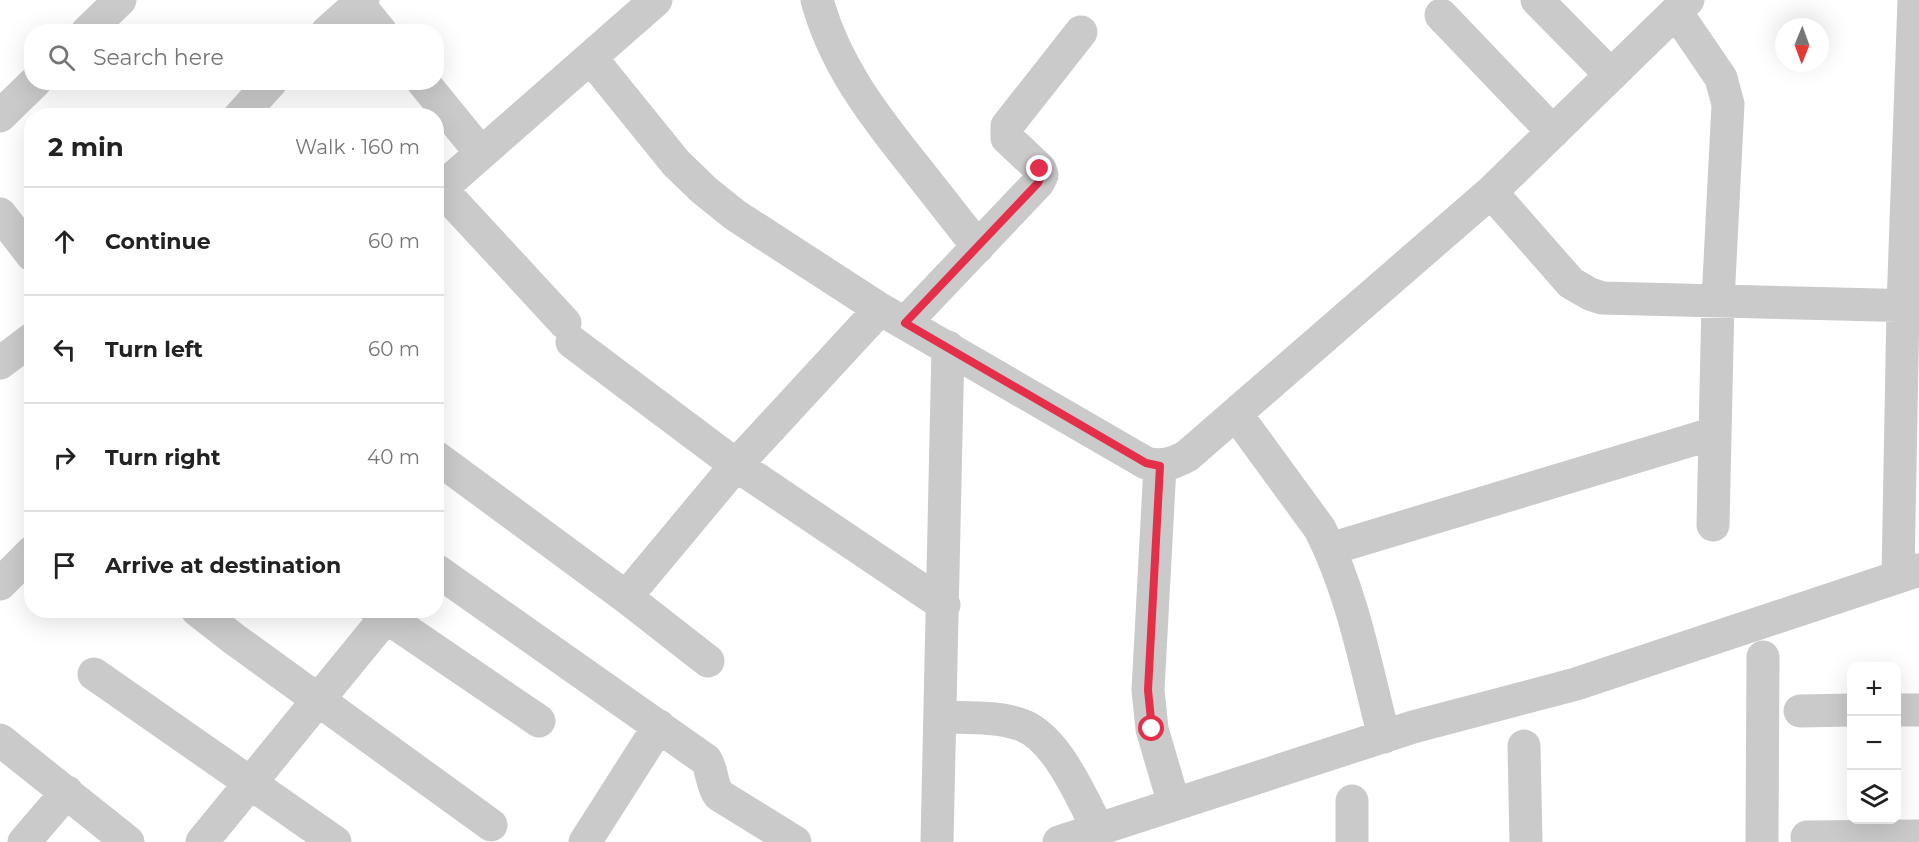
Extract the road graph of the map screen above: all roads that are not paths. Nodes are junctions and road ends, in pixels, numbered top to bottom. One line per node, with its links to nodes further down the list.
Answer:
1 (120, 0): 9 (street)
2 (818, 0): 27 (street)
3 (1537, 0): 14 (street)
4 (1914, 0): 29 (street)
5 (359, 1): 10 (street); 11 (street)
6 (654, 1): 13 (street)
7 (1682, 6): 14 (street); 28 (street)
8 (1441, 15): 20 (street)
9 (95, 24)
10 (335, 24)
11 (375, 24)
12 (1081, 32): 27 (street)
13 (591, 58): 21 (street); 30 (street)
14 (1611, 75): 20 (street)
15 (27, 90): 19 (street)
16 (264, 90): 18 (street)
17 (430, 90): 21 (street)
18 (248, 108)
19 (0, 117)
20 (1553, 132): 23 (street)
21 (481, 153): 22 (street)
22 (444, 186)
23 (1491, 192): 28 (street); 34 (street)
24 (444, 197): 37 (street)
25 (0, 214): 26 (street)
26 (24, 245)
27 (978, 246): 30 (street)
28 (1718, 301): 29 (street); 35 (street)
29 (1911, 306): 42 (street)
30 (892, 316): 32 (street); 37 (street)
31 (24, 345): 33 (street)
32 (948, 347): 38 (street); 46 (street)
33 (0, 363)
34 (1236, 414): 38 (street); 40 (street)
35 (1715, 433): 39 (street); 40 (street)
36 (444, 463): 45 (street)
37 (736, 465): 45 (street); 46 (street)
38 (1160, 466): 67 (street)
39 (1713, 525)
40 (1330, 549): 61 (street)
41 (24, 560): 44 (street)
42 (1908, 574): 61 (street)
43 (444, 576): 60 (street)
44 (0, 584)
45 (626, 597): 51 (street)
46 (944, 605): 58 (street)
47 (207, 618): 53 (street)
48 (378, 618): 53 (street)
49 (387, 618): 59 (street)
50 (1763, 657): 82 (street)
51 (708, 661)
52 (94, 674): 64 (street)
53 (317, 699): 64 (street); 68 (street)
54 (1847, 710): 57 (street)
55 (1901, 710): 56 (street)
56 (1919, 710)
57 (1800, 711)
58 (941, 717): 69 (street); 78 (street)
59 (539, 721)
60 (659, 726): 76 (street); 77 (street)
61 (1384, 737): 67 (street)
62 (0, 740): 65 (street)
63 (1524, 746): 81 (street)
64 (249, 782): 74 (street); 75 (street)
65 (67, 792): 72 (street); 73 (street)
66 (1352, 801): 80 (street)
67 (1174, 804): 69 (street)
68 (490, 825)
69 (1098, 829): 79 (street)
70 (1919, 836): 71 (street)
71 (1807, 837)
72 (24, 842)
73 (128, 842)
74 (202, 842)
75 (335, 842)
76 (585, 842)
77 (795, 842)
78 (937, 842)
79 (1059, 842)
80 (1353, 842)
81 (1526, 842)
82 (1762, 842)

